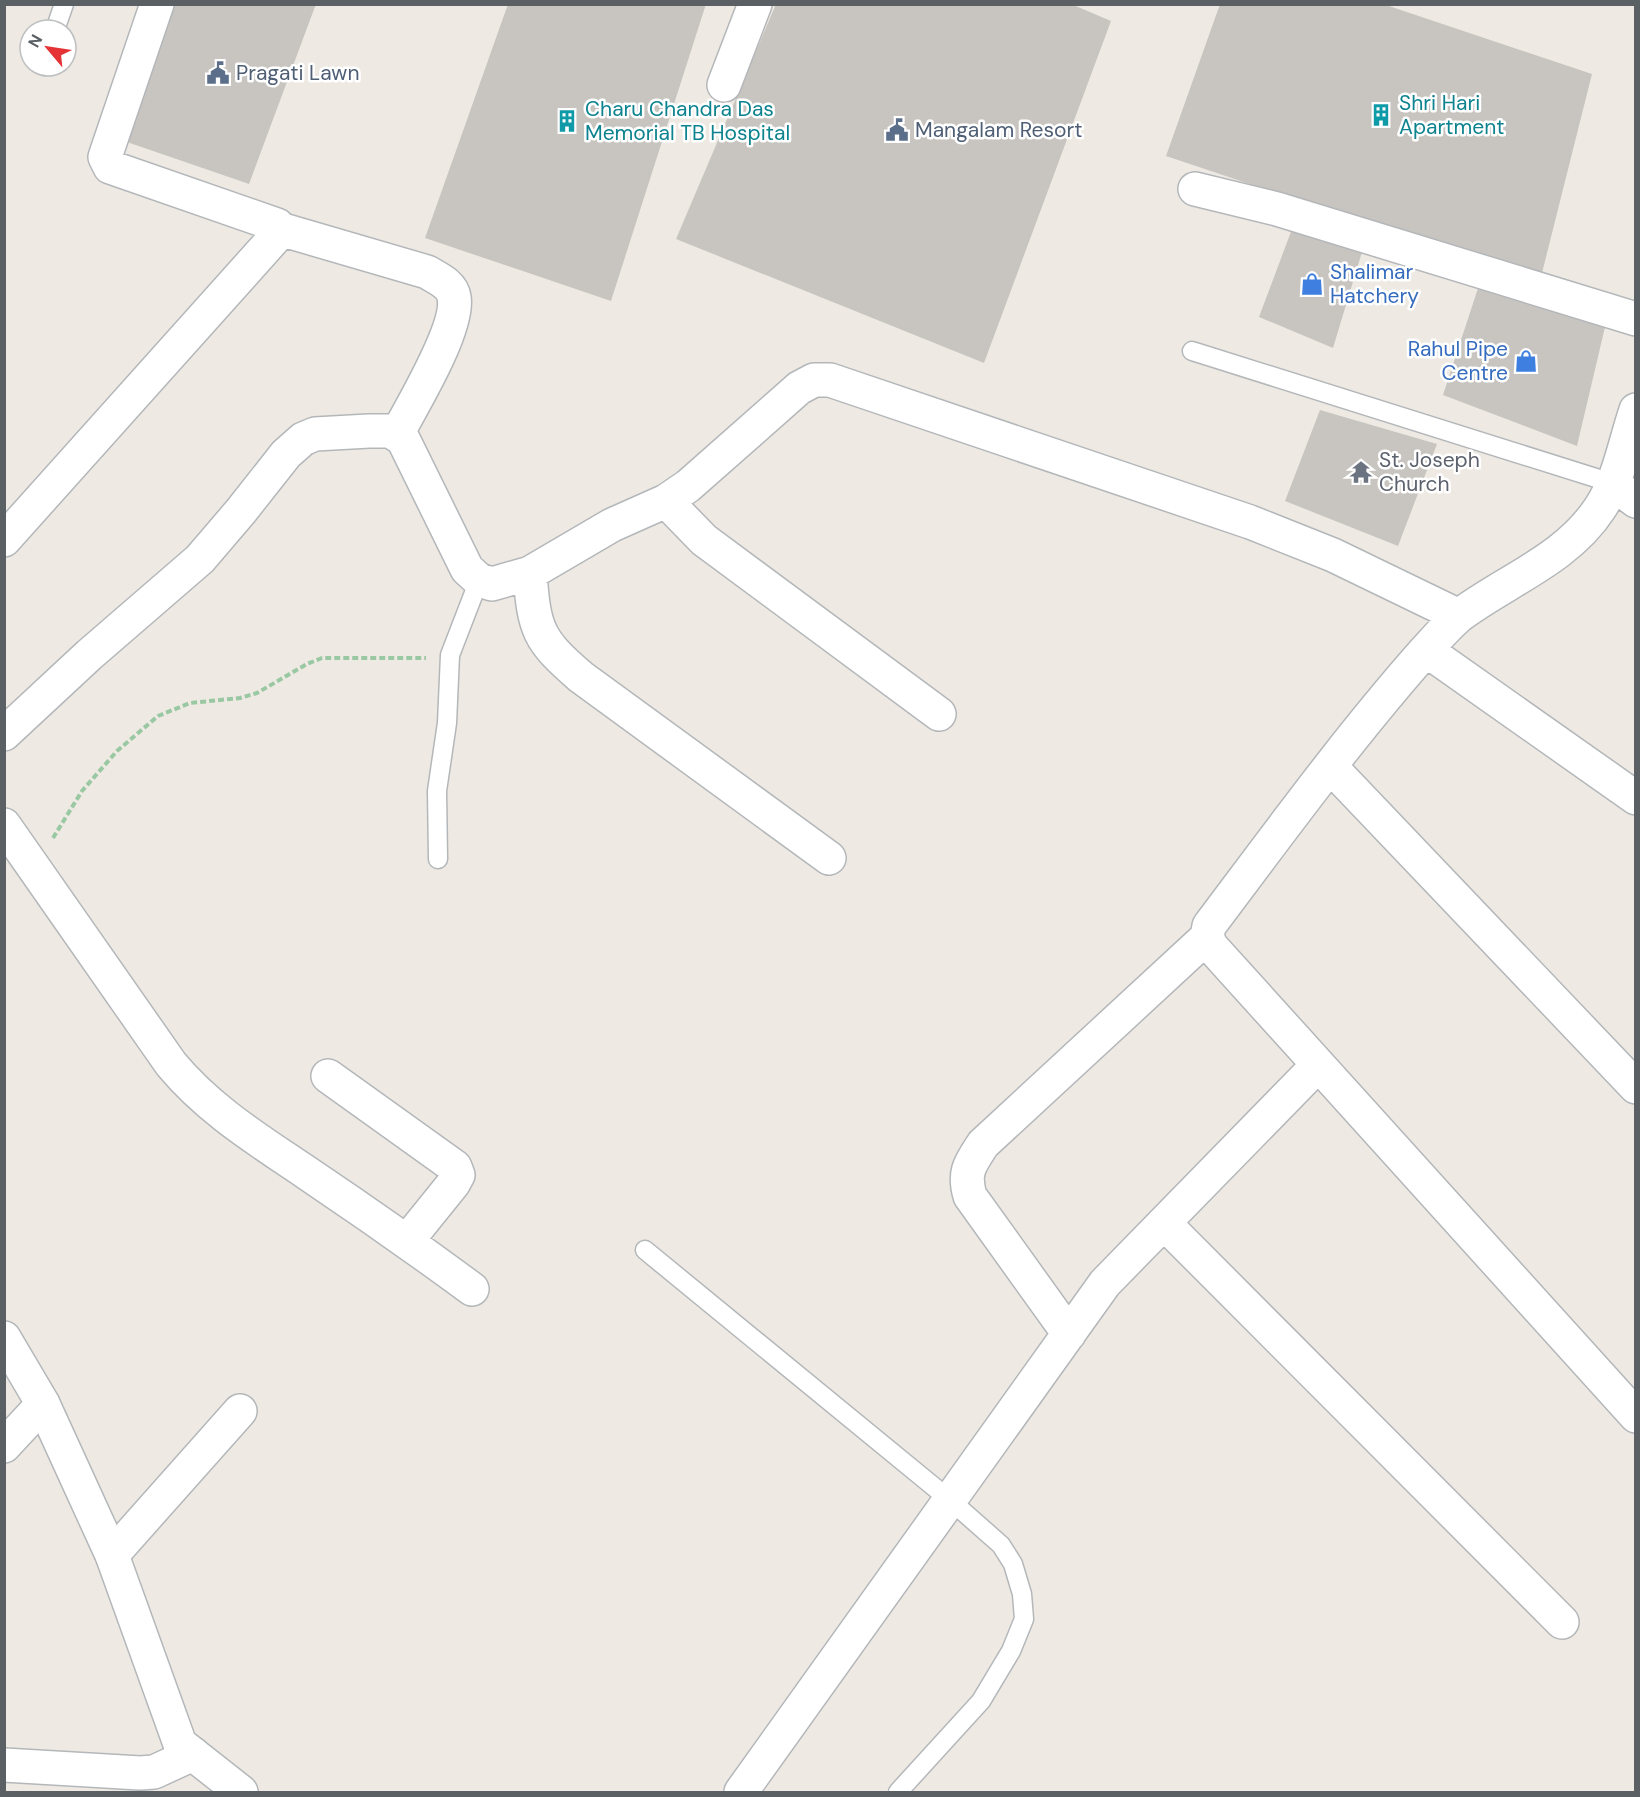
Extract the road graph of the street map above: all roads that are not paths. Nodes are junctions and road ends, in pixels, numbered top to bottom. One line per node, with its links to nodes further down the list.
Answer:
1 (157, 4): 5 (street)
2 (755, 4): 3 (street)
3 (724, 85)
4 (1195, 189): 6 (street)
5 (280, 229): 9 (street); 12 (street)
6 (1635, 319)
7 (1192, 351): 10 (lane)
8 (1635, 410): 10 (street)
9 (396, 434): 14 (street); 18 (street)
10 (1624, 492): 15 (street)
11 (666, 501): 13 (street); 15 (street); 17 (street)
12 (4, 540)
13 (530, 573): 14 (street); 22 (street)
14 (479, 580): 23 (lane)
15 (1459, 616): 16 (street)
16 (1426, 650): 19 (street); 20 (street)
17 (939, 714)
18 (4, 734)
19 (1330, 766): 24 (street); 27 (street)
20 (1635, 798)
21 (4, 825): 29 (street)
22 (828, 858)
23 (438, 859)
24 (1207, 937): 25 (street); 32 (street)
25 (1318, 1065): 28 (street); 36 (street)
26 (328, 1076): 29 (street)
27 (1635, 1087)
28 (1164, 1223): 32 (street); 40 (street)
29 (407, 1241): 31 (street)
30 (645, 1250): 38 (lane)
31 (472, 1289)
32 (1069, 1334): 38 (street)
33 (4, 1338): 34 (street)
34 (44, 1404): 37 (street); 39 (street)
35 (240, 1411): 39 (street)
36 (1635, 1416)
37 (4, 1446)
38 (950, 1500): 45 (street); 46 (lane)
39 (112, 1555): 41 (street)
40 (1562, 1622)
41 (193, 1754): 43 (street); 44 (street)
42 (4, 1765): 43 (street)
43 (149, 1782)
44 (241, 1792)
45 (741, 1792)
46 (898, 1792)

